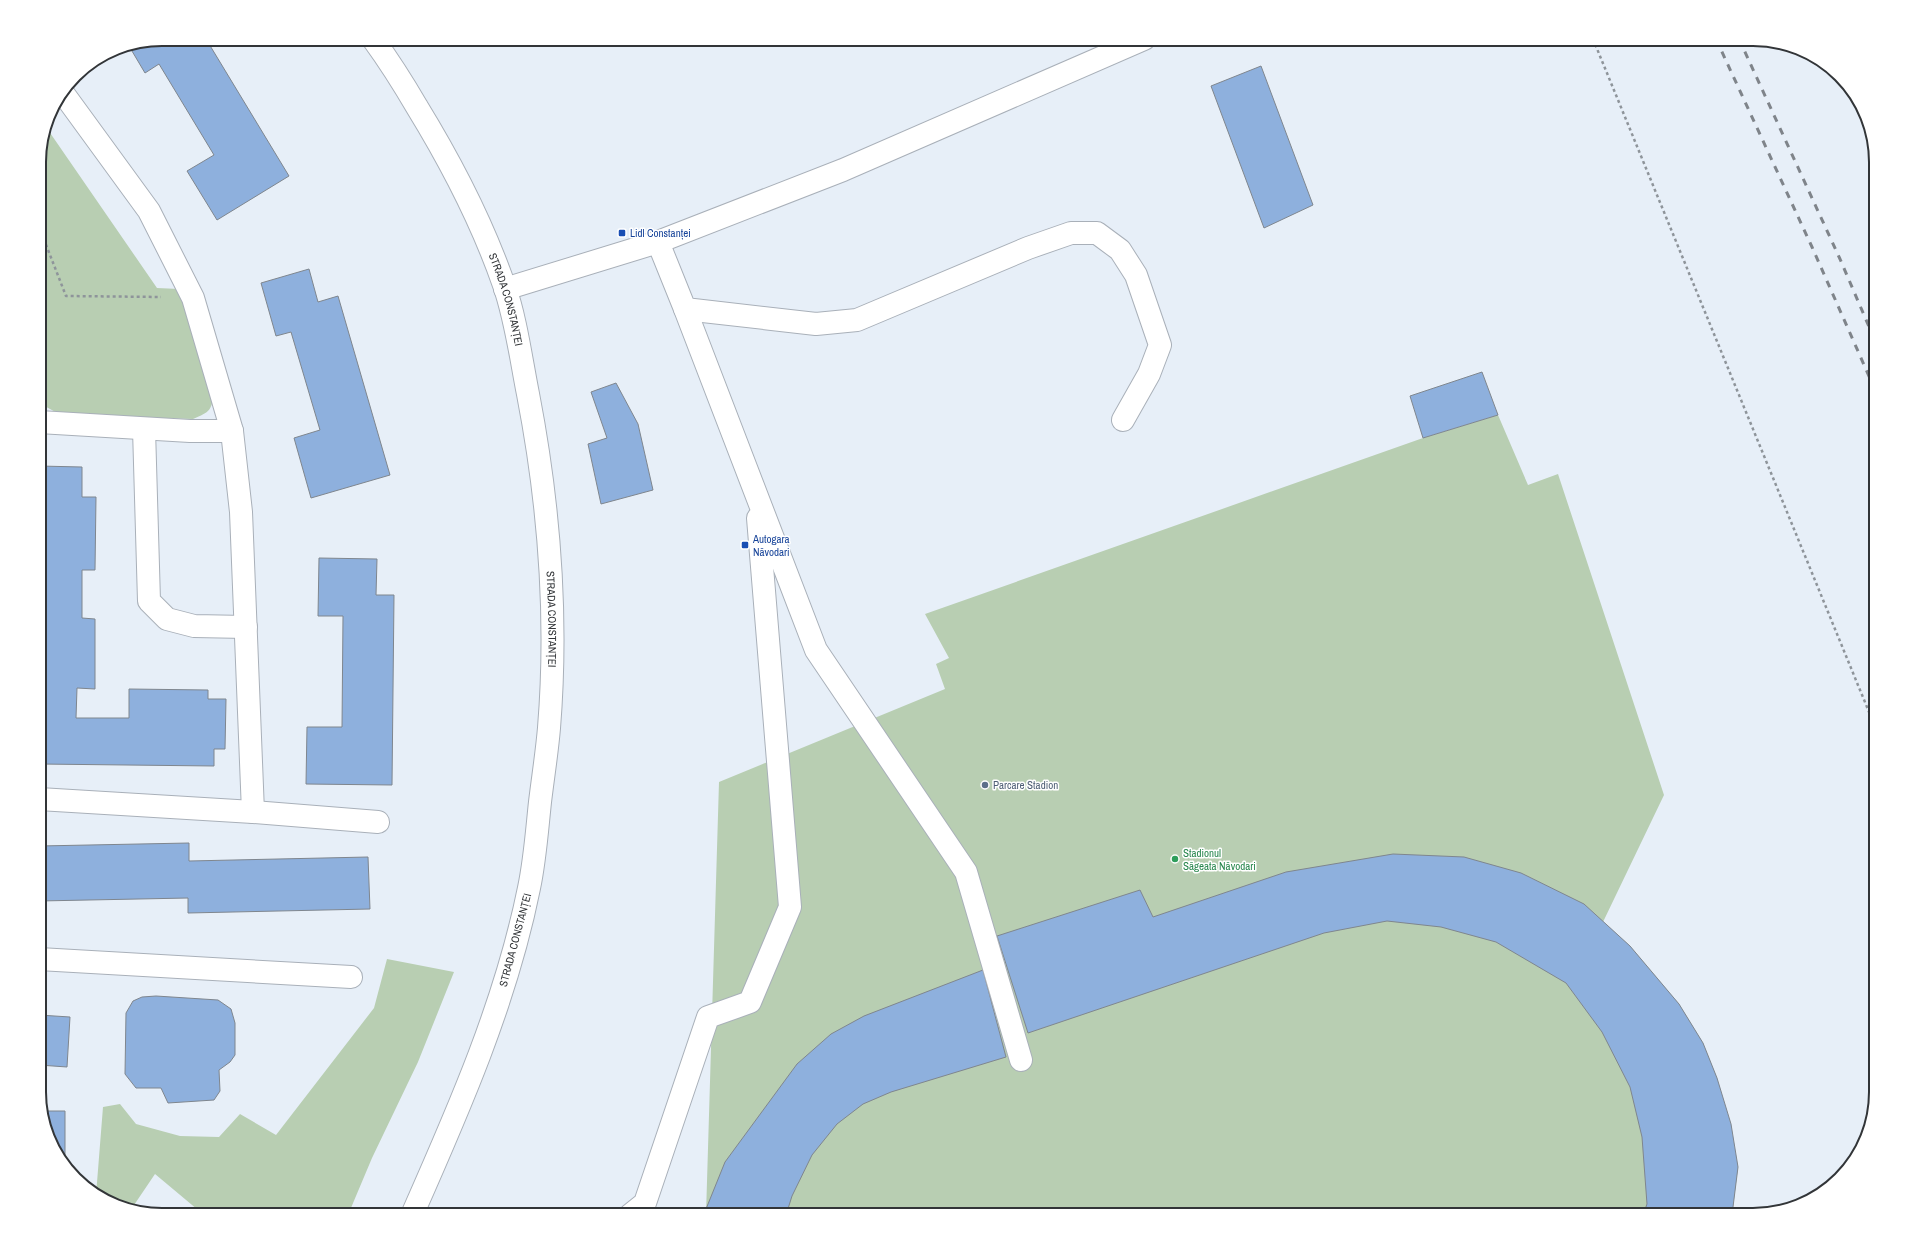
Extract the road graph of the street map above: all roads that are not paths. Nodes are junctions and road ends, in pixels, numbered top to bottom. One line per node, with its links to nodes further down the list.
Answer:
1 (378, 46): 5 (street, STRADA CONSTANȚEI)
2 (1128, 46): 4 (street)
3 (66, 98): 10 (street)
4 (658, 242): 5 (street); 6 (street)
5 (505, 288): 19 (street, STRADA CONSTANȚEI)
6 (685, 309): 7 (street); 11 (street)
7 (1123, 420)
8 (46, 422): 9 (street)
9 (144, 428): 10 (street); 12 (street)
10 (232, 431): 12 (street)
11 (756, 494): 18 (street); 20 (street)
12 (246, 627): 14 (street)
13 (46, 799): 14 (street)
14 (253, 812): 15 (street)
15 (378, 822)
16 (46, 959): 17 (street)
17 (351, 977)
18 (1021, 1060)
19 (415, 1208)
20 (639, 1208)

